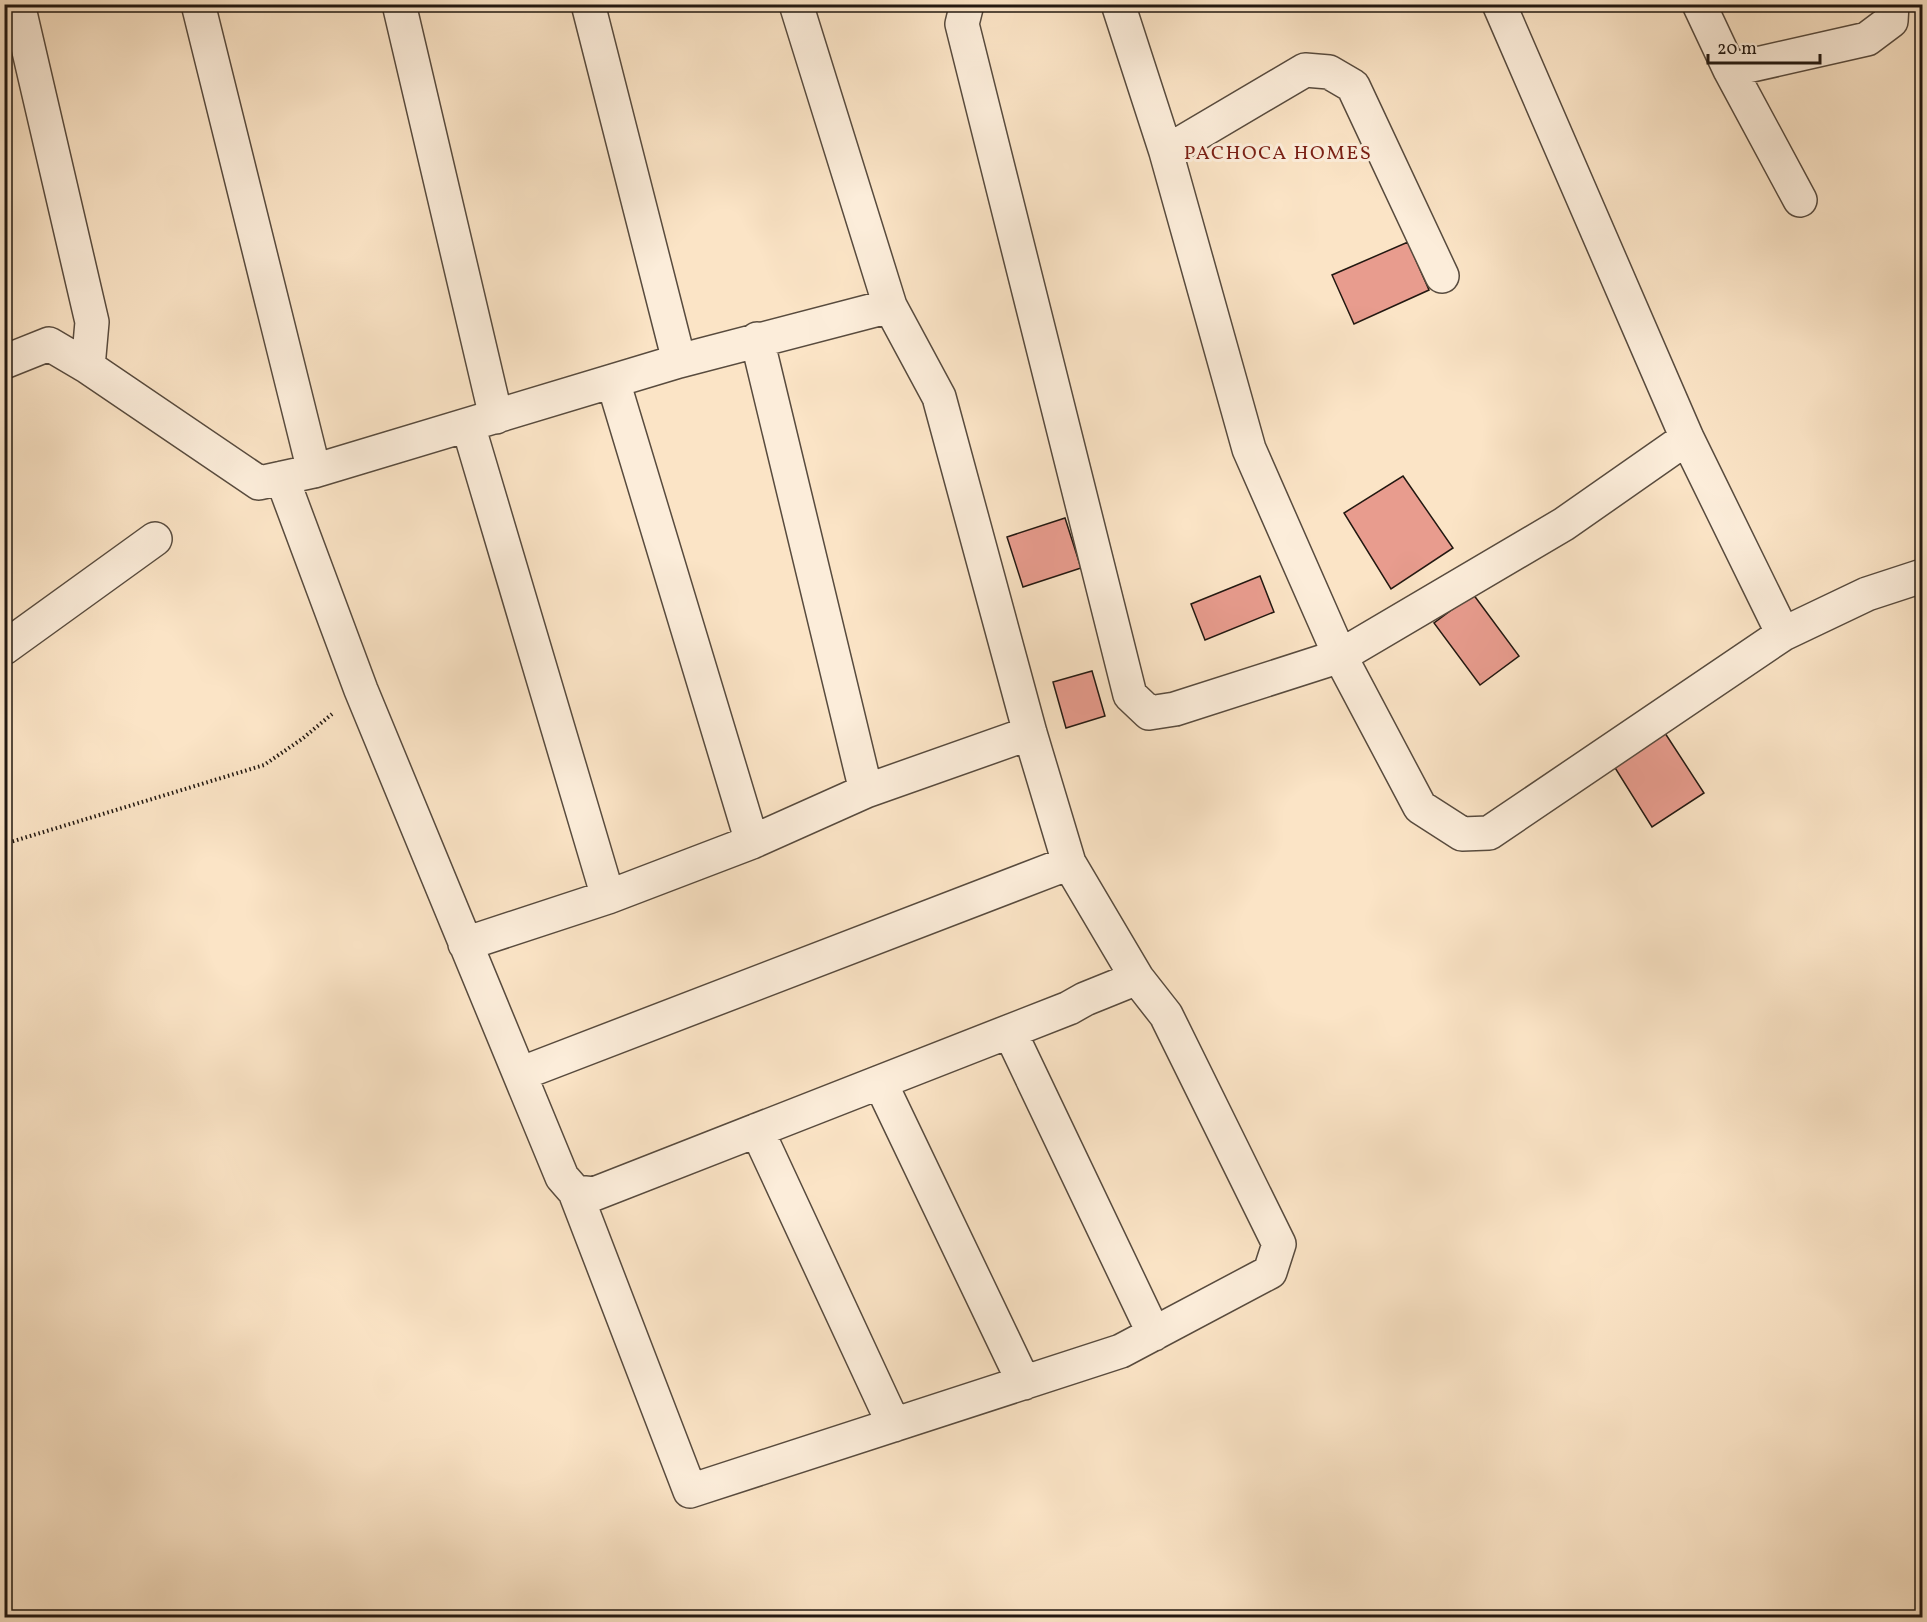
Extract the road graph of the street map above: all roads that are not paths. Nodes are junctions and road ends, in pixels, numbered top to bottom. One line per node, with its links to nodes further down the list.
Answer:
1 (18, 4): 19 (street)
2 (198, 4): 23 (street)
3 (399, 4): 21 (street)
4 (588, 4): 17 (street)
5 (796, 4): 15 (street)
6 (967, 4): 29 (street)
7 (1118, 4): 12 (street)
8 (1499, 4): 22 (street)
9 (1699, 4): 11 (street)
10 (1892, 4): 11 (street)
11 (1730, 70): 13 (street)
12 (1166, 152): 14 (street); 29 (street)
13 (1800, 200)
14 (1442, 276)
15 (890, 306): 16 (street); 30 (street)
16 (757, 339): 17 (street); 31 (street)
17 (679, 361): 20 (street)
18 (4, 362): 19 (street)
19 (88, 367): 24 (street)
20 (613, 381): 21 (street); 32 (street)
21 (482, 421): 23 (street); 34 (street)
22 (1688, 438): 27 (street); 29 (street)
23 (314, 471): 24 (street)
24 (282, 478): 35 (street)
25 (156, 539): 28 (street)
26 (1923, 576): 27 (street)
27 (1783, 634): 29 (street)
28 (4, 648)
29 (1340, 656)
30 (1030, 733): 31 (street); 33 (street)
31 (866, 791): 32 (street)
32 (752, 842): 34 (street)
33 (1069, 863): 36 (street); 38 (street)
34 (608, 897): 35 (street)
35 (465, 944): 38 (street)
36 (1137, 978): 37 (street); 42 (street)
37 (1010, 1032): 39 (street); 42 (street)
38 (520, 1074): 41 (street)
39 (880, 1082): 40 (street); 43 (street)
40 (757, 1130): 41 (street); 44 (street)
41 (575, 1192): 44 (street)
42 (1154, 1334): 43 (street)
43 (1024, 1383): 44 (street)
44 (894, 1425)

